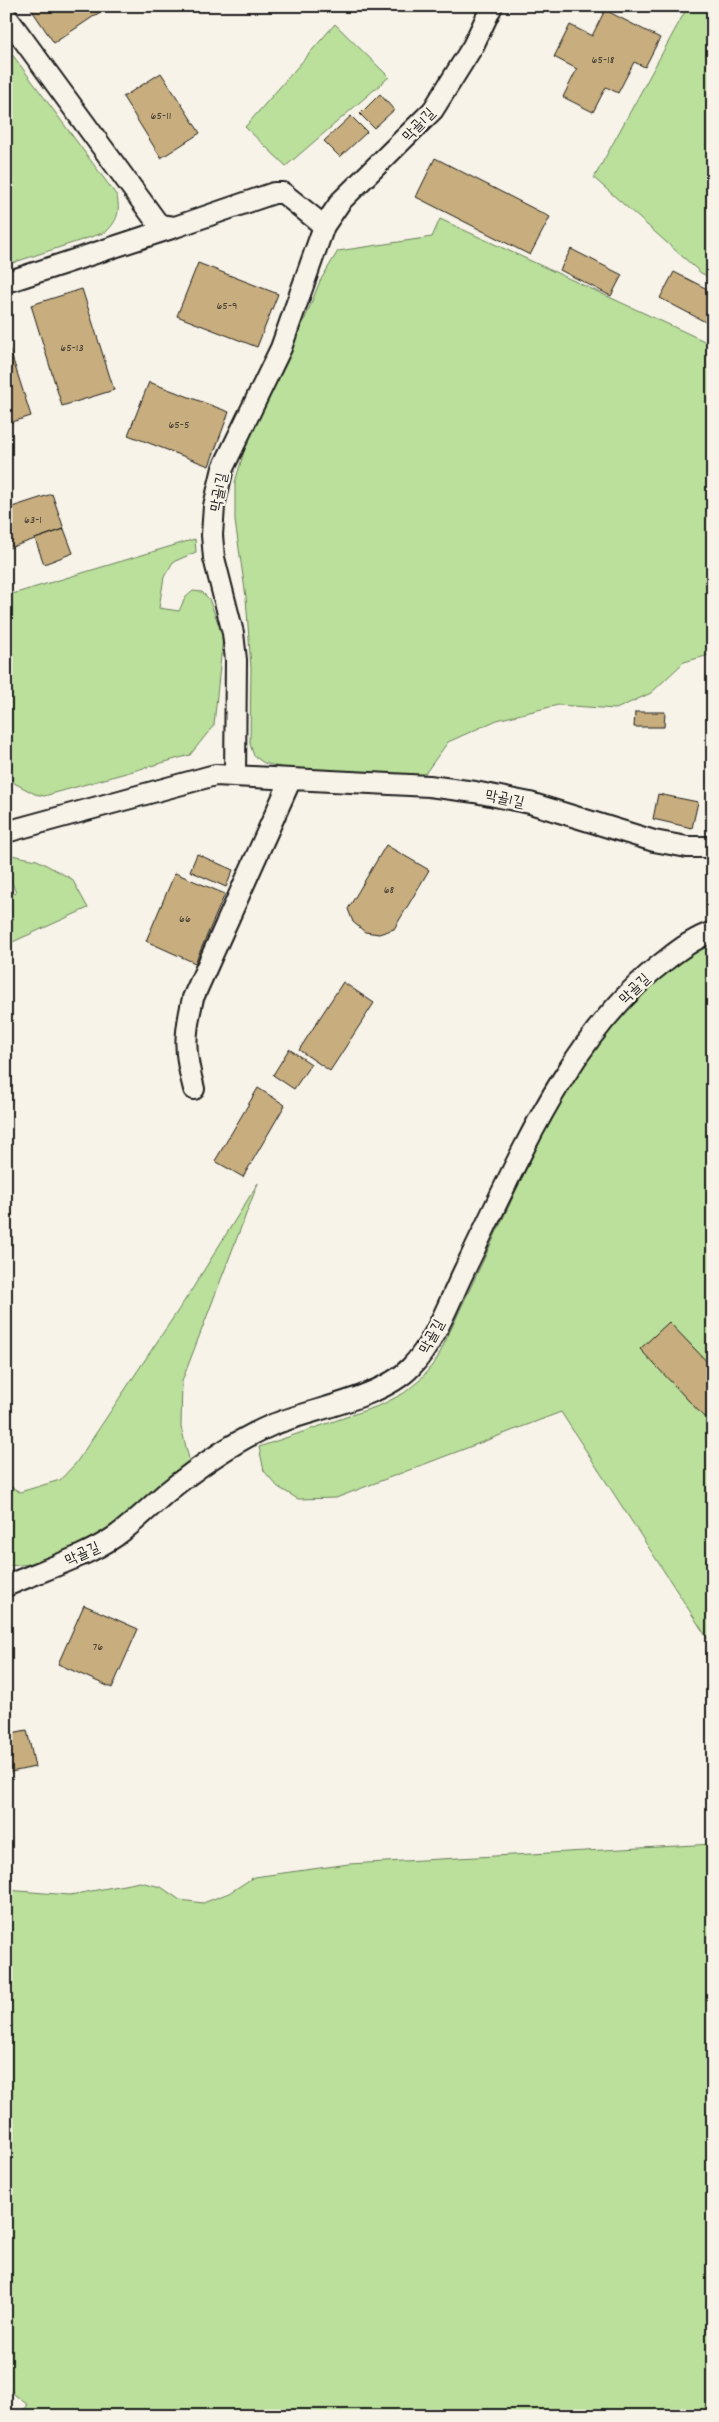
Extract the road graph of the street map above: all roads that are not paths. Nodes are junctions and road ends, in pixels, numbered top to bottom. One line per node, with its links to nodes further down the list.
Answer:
1 (492, 6): 3 (lane, 막골1길)
2 (6, 16): 4 (lane)
3 (324, 226): 4 (lane); 6 (lane, 막골1길)
4 (174, 227): 5 (lane)
5 (13, 280)
6 (235, 776): 7 (lane, 막골1길); 8 (lane, 막골1길)
7 (292, 779): 9 (lane, 막골1길); 11 (lane)
8 (7, 830)
9 (713, 847)
10 (713, 932): 12 (lane, 막골길)
11 (194, 1089)
12 (6, 1586)

